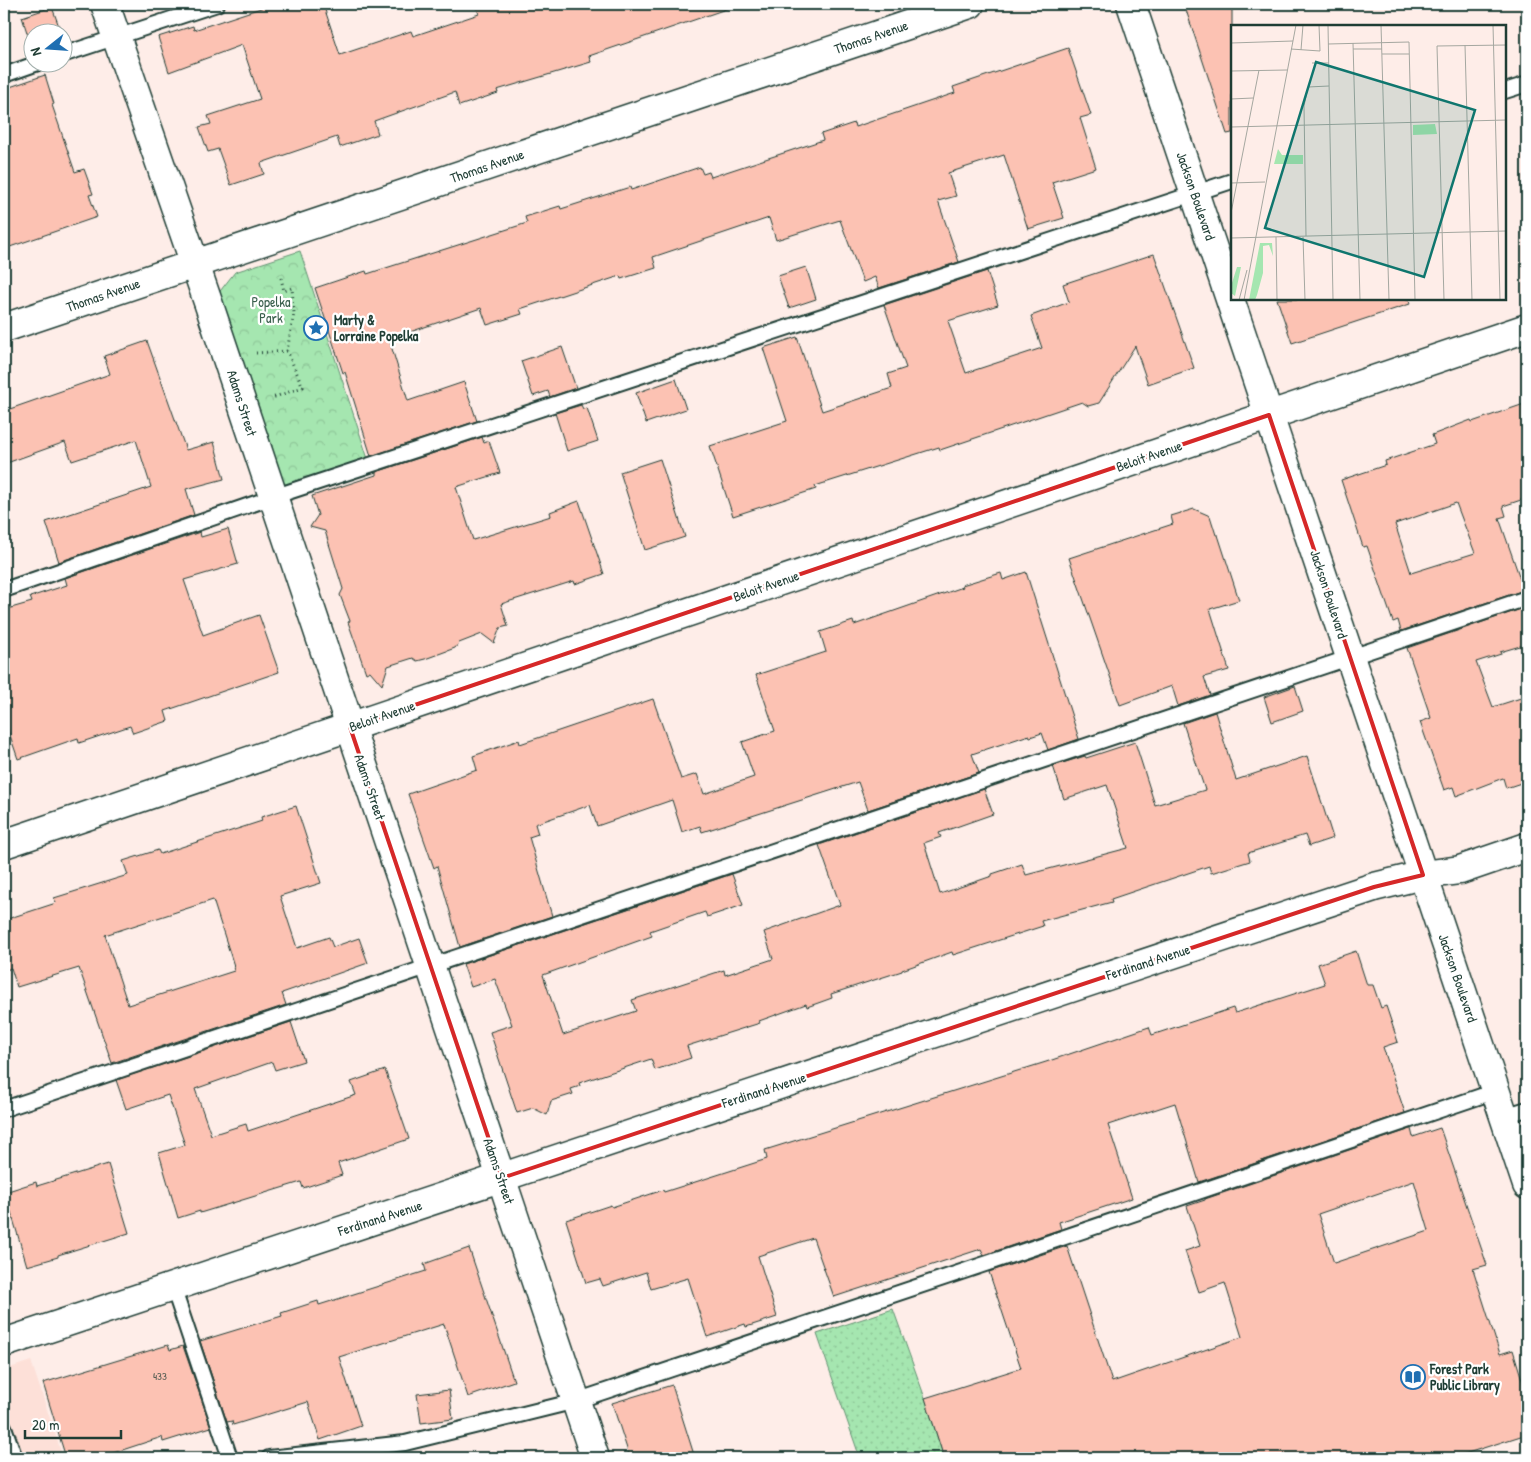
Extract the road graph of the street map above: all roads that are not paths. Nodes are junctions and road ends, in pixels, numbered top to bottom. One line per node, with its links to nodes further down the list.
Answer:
1 (105, 4): 5 (street, Adams Street)
2 (217, 4): 5 (lane)
3 (970, 4): 13 (street, Thomas Avenue)
4 (1131, 4): 12 (street, Jackson Boulevard)
5 (116, 38): 6 (lane); 13 (street, Adams Street)
6 (72, 53)
7 (22, 69): 8 (lane)
8 (4, 75)
9 (1527, 84): 10 (lane)
10 (1506, 91)
11 (1231, 182): 12 (lane)
12 (1195, 194): 16 (street, Jackson Boulevard); 17 (lane)
13 (194, 264): 14 (street, Thomas Avenue); 17 (street, Adams Street)
14 (4, 328)
15 (1527, 328): 16 (street, Beloit Avenue)
16 (1269, 415): 20 (street, Jackson Boulevard); 21 (street, Beloit Avenue)
17 (273, 497): 18 (lane); 21 (street, Adams Street)
18 (4, 590)
19 (1527, 598): 20 (lane)
20 (1350, 657): 24 (street, Jackson Boulevard); 25 (lane)
21 (350, 727): 22 (street, Beloit Avenue); 25 (street, Adams Street)
22 (4, 844)
23 (1527, 847): 24 (street, Ferdinand Avenue)
24 (1423, 875): 26 (street, Jackson Boulevard); 28 (street, Ferdinand Avenue)
25 (430, 966): 27 (lane); 28 (street, Adams Street)
26 (1509, 1105): 29 (street, Jackson Boulevard); 32 (lane)
27 (4, 1108)
28 (502, 1178): 30 (street, Ferdinand Avenue); 32 (street, Adams Street)
29 (1527, 1185)
30 (173, 1287): 31 (street, Ferdinand Avenue); 35 (lane)
31 (4, 1343)
32 (576, 1401): 36 (lane); 37 (street, Adams Street)
33 (4, 1427): 34 (lane)
34 (15, 1458)
35 (230, 1458)
36 (268, 1458)
37 (594, 1458)

